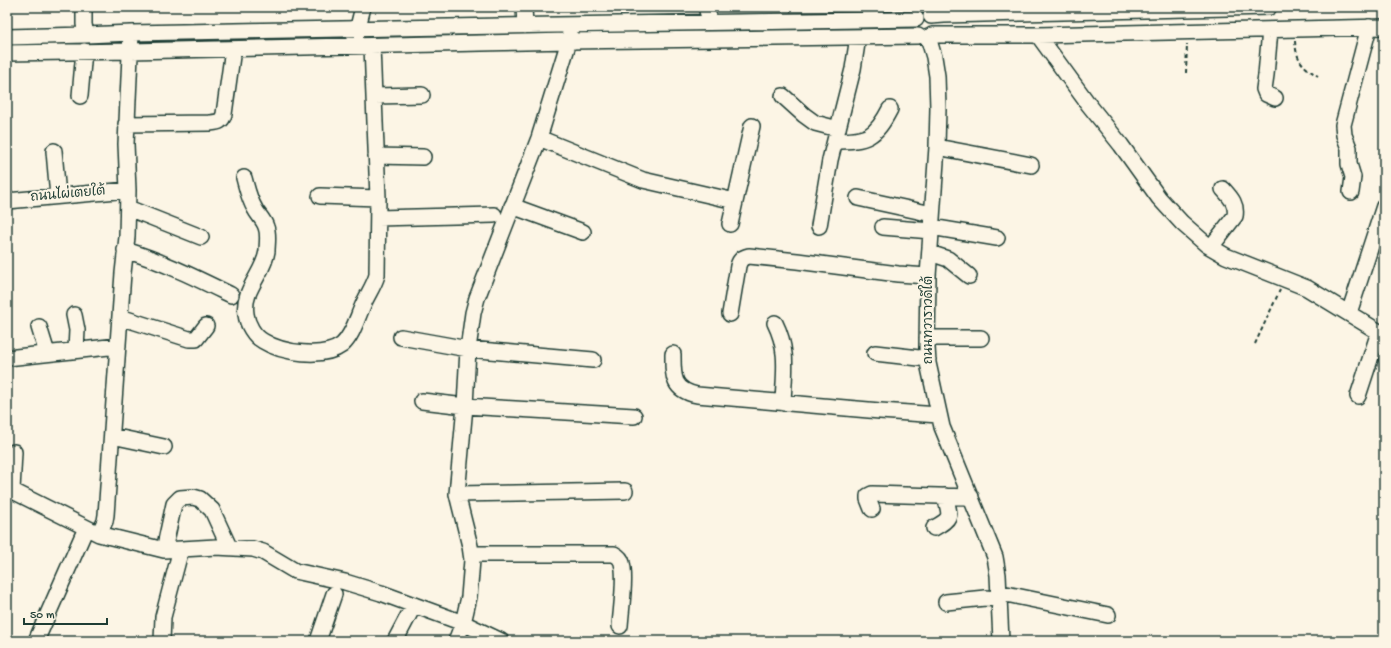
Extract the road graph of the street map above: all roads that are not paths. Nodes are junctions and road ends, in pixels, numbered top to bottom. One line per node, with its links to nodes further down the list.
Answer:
1 (84, 7): 16 (street)
2 (363, 7): 13 (street)
3 (524, 7): 11 (street)
4 (1269, 7): 5 (street)
5 (1169, 8): 6 (street)
6 (1045, 9): 7 (street)
7 (1004, 10): 8 (street)
8 (927, 13): 9 (street); 18 (street); 18 (street)
9 (708, 14): 10 (street)
10 (571, 25): 11 (street); 21 (street)
11 (525, 26): 13 (street)
12 (1377, 27): 14 (street); 46 (street)
13 (357, 29): 15 (street); 22 (street)
14 (1270, 30): 17 (street); 32 (street)
15 (132, 33): 16 (street); 26 (street)
16 (86, 35): 19 (street)
17 (1038, 35): 18 (street); 66 (street)
18 (926, 36): 20 (street); 38 (street, ถนนทวาราวดีใต้)
19 (7, 37)
20 (858, 37): 21 (street); 36 (street)
21 (569, 41): 23 (street); 37 (street)
22 (354, 46): 23 (street); 24 (street)
23 (372, 46): 30 (street)
24 (233, 49): 26 (street); 34 (street)
25 (84, 51): 26 (street); 27 (street); 29 (street)
26 (130, 51): 34 (street)
27 (7, 53)
28 (422, 95): 30 (street)
29 (80, 96)
30 (375, 96): 40 (street)
31 (783, 96): 36 (street)
32 (1275, 98)
33 (890, 109): 36 (street)
34 (126, 124): 45 (street)
35 (752, 126): 52 (street)
36 (836, 135): 60 (street)
37 (539, 138): 52 (street); 53 (street)
38 (937, 147): 42 (street); 59 (street, ถนนทวาราวดีใต้)
39 (54, 151): 47 (street)
40 (376, 156): 41 (street); 49 (street)
41 (423, 157)
42 (1031, 165)
43 (244, 178): 57 (street)
44 (1223, 189): 66 (street)
45 (128, 190): 47 (street, ถนนไผ่เตยใต้); 55 (street)
46 (1351, 192)
47 (58, 196): 51 (street, ถนนไผ่เตยใต้)
48 (320, 196): 49 (street)
49 (378, 198): 57 (street)
50 (858, 198): 59 (street)
51 (7, 200)
52 (735, 201): 58 (street)
53 (512, 206): 62 (street); 85 (street)
54 (1384, 206): 72 (street)
55 (128, 208): 63 (street); 65 (street)
56 (494, 215): 57 (street)
57 (378, 218)
58 (730, 224)
59 (932, 224): 61 (street); 64 (street); 67 (street, ถนนทวาราวดีใต้)
60 (819, 226)
61 (883, 227)
62 (583, 232)
63 (202, 237)
64 (997, 238)
65 (126, 244): 68 (street); 71 (street); 75 (street)
66 (1211, 247): 72 (street)
67 (930, 253): 69 (street, ถนนทวาราวดีใต้); 70 (street)
68 (191, 262)
69 (928, 276): 73 (street); 81 (street, ถนนทวาราวดีใต้)
70 (969, 276)
71 (231, 295)
72 (1349, 313): 79 (street)
73 (730, 314)
74 (74, 315): 84 (street)
75 (120, 318): 77 (street); 83 (street)
76 (775, 323): 94 (street)
77 (206, 326)
78 (40, 327): 86 (street)
79 (1381, 334): 92 (street)
80 (401, 337): 85 (street)
81 (927, 338): 82 (street); 90 (street, ถนนทวาราวดีใต้)
82 (981, 338)
83 (118, 346): 84 (street); 98 (street)
84 (76, 350): 86 (street)
85 (468, 350): 91 (street); 95 (street)
86 (47, 353): 89 (street)
87 (875, 353): 90 (street)
88 (673, 354): 94 (street)
89 (7, 358)
90 (928, 359): 96 (street, ถนนทวาราวดีใต้)
91 (593, 360)
92 (1358, 396)
93 (422, 401): 95 (street)
94 (783, 403): 96 (street)
95 (465, 406): 97 (street); 103 (street)
96 (939, 414): 105 (street, ถนนทวาราวดีใต้)
97 (634, 416)
98 (112, 436): 99 (street); 108 (street)
99 (164, 447)
100 (14, 452): 101 (street)
101 (9, 489): 108 (street)
102 (625, 491): 103 (street)
103 (457, 494): 112 (street)
104 (945, 496): 105 (street); 106 (street); 107 (street)
105 (970, 497): 114 (street, ถนนทวาราวดีใต้)
106 (872, 509)
107 (934, 528)
108 (93, 531): 111 (street); 120 (street)
109 (229, 547): 110 (street); 111 (street); 116 (street)
110 (181, 549): 111 (street); 121 (street)
111 (164, 550)
112 (471, 554): 118 (street); 119 (street)
113 (334, 594): 122 (street)
114 (998, 596): 115 (street); 117 (street); 126 (street, ถนนทวาราวดีใต้)
115 (946, 602)
116 (414, 605): 118 (street); 123 (street)
117 (1108, 615)
118 (463, 623): 124 (street); 125 (street)
119 (620, 626)
120 (36, 641)
121 (162, 641)
122 (318, 641)
123 (395, 641)
124 (456, 641)
125 (501, 641)
126 (1001, 641)

